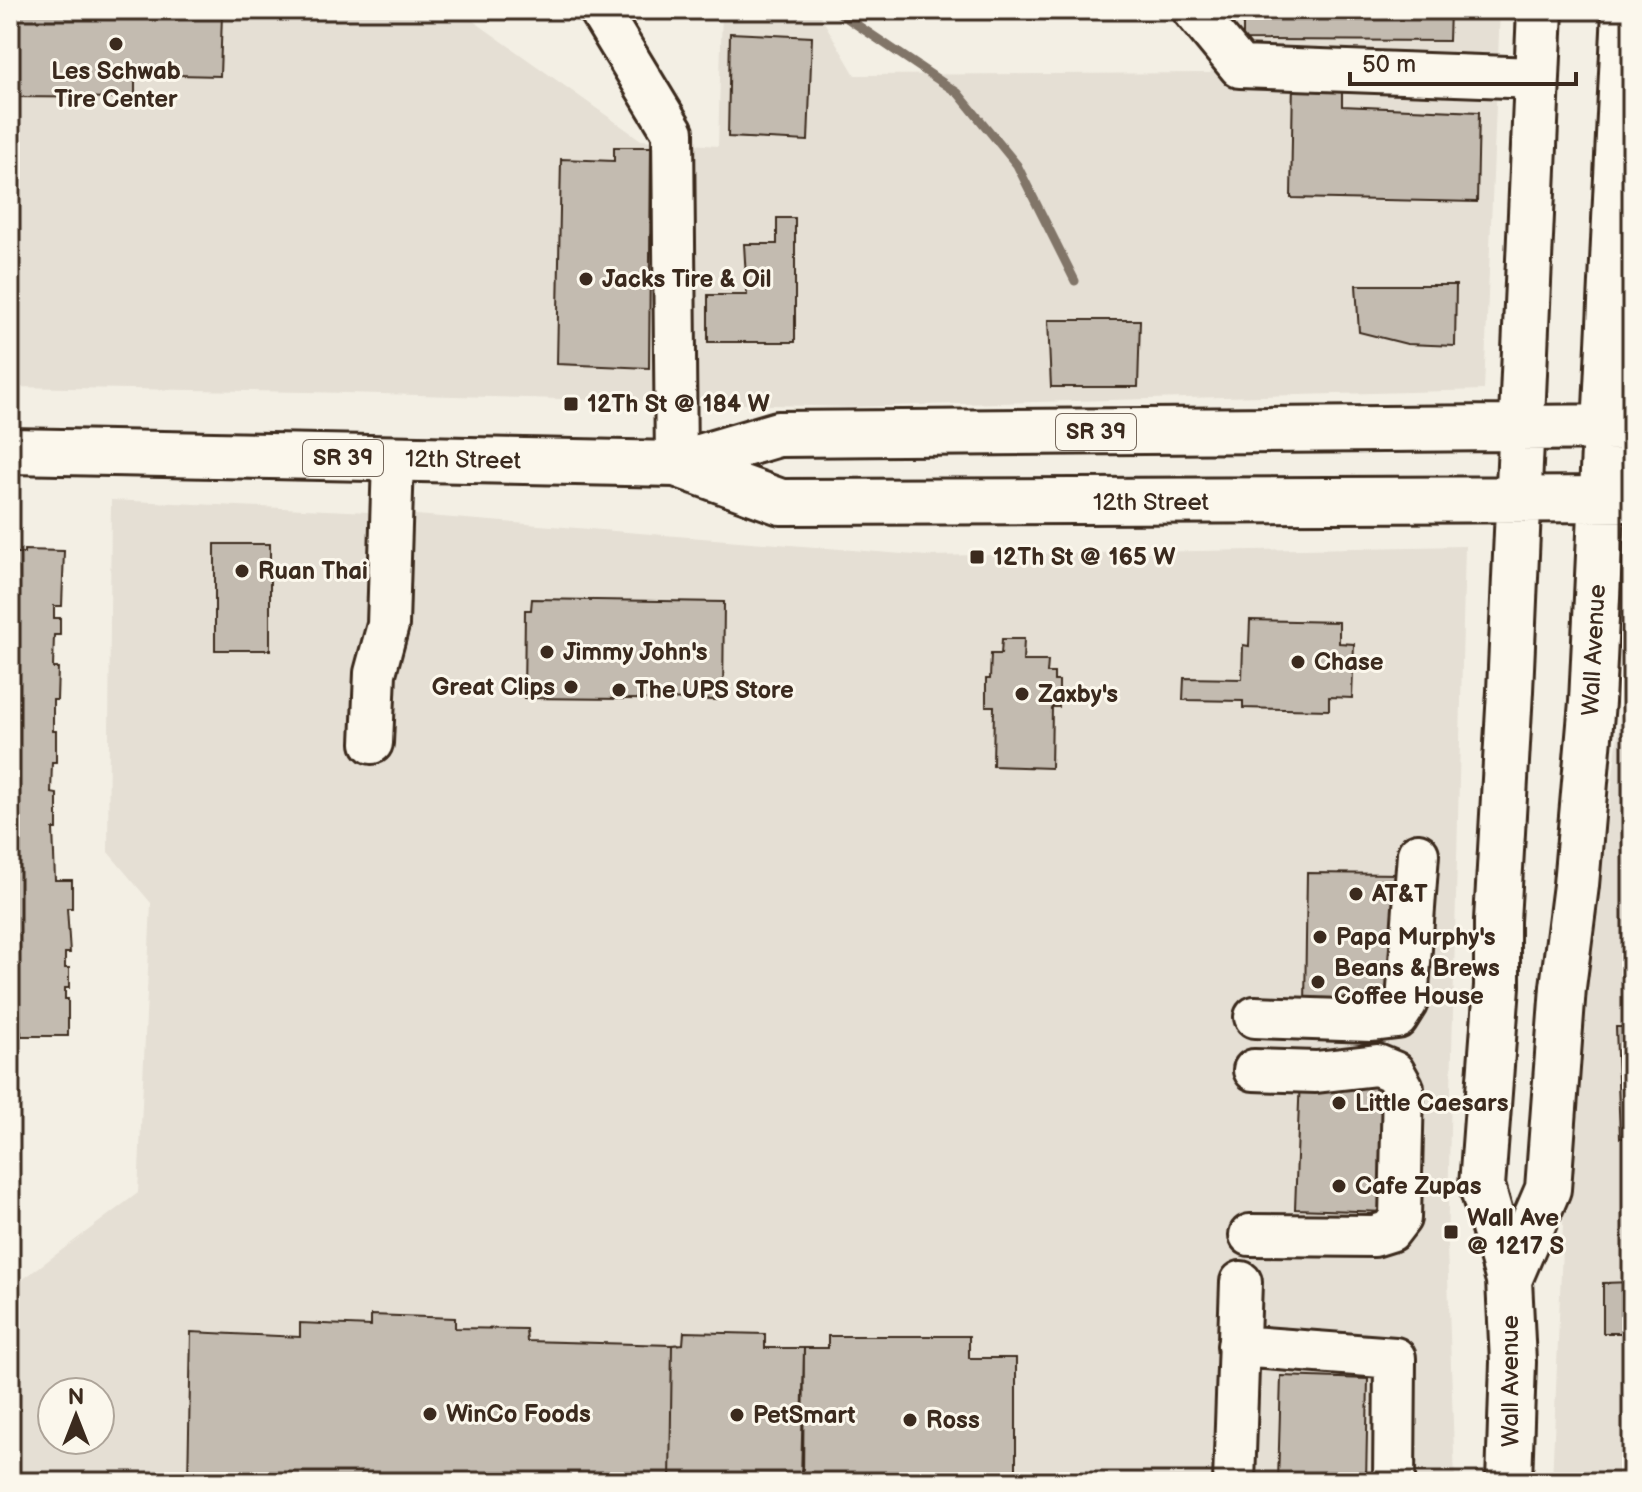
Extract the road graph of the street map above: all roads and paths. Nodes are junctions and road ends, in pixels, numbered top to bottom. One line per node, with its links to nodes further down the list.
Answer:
1 (599, 10): 10 (street)
2 (1193, 10): 5 (street)
3 (1540, 10): 5 (main road, Wall Avenue)
4 (1625, 10): 7 (main road, Wall Avenue)
5 (1537, 78): 6 (main road, Wall Avenue)
6 (1521, 428): 7 (main road, 12th Street / SR 39); 10 (main road, 12th Street / SR 39); 12 (main road, Wall Avenue)
7 (1619, 428): 11 (main road, Wall Avenue)
8 (10, 451): 9 (main road, 12th Street / SR 39)
9 (393, 459): 10 (main road, 12th Street / SR 39); 13 (street)
10 (676, 464): 12 (main road, 12th Street / SR 39)
11 (1617, 500): 12 (main road, 12th Street / SR 39); 18 (main road, Wall Avenue)
12 (1518, 501): 18 (main road, Wall Avenue)
13 (372, 743)
14 (1418, 854): 15 (street)
15 (1255, 1017)
16 (1254, 1070): 17 (street)
17 (1250, 1235)
18 (1509, 1280): 23 (main road, Wall Avenue)
19 (1241, 1282): 20 (street)
20 (1238, 1346): 21 (street); 22 (street)
21 (1234, 1482)
22 (1394, 1482)
23 (1509, 1482)

